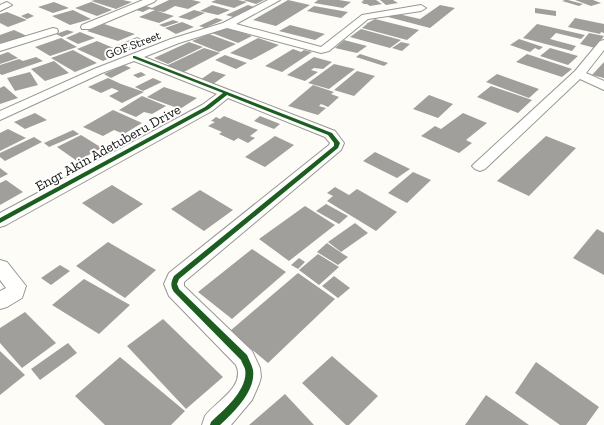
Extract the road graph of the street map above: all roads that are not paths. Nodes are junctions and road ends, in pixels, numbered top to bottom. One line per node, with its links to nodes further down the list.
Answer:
1 (151, 0): 5 (street)
2 (275, 0): 4 (street, GOF Street)
3 (421, 8): 4 (street)
4 (227, 26): 9 (street, GOF Street)
5 (86, 27)
6 (53, 30): 8 (street)
7 (604, 43): 10 (street)
8 (0, 48)
9 (134, 57): 12 (street); 13 (street, GOF Street)
10 (579, 74): 11 (street); 14 (street)
11 (604, 86)
12 (225, 94): 15 (street, Engr Akin Adetuberu Drive); 18 (street)
13 (0, 116)
14 (480, 166)
15 (0, 220)
16 (0, 267): 17 (street)
17 (0, 301)
18 (214, 425)

